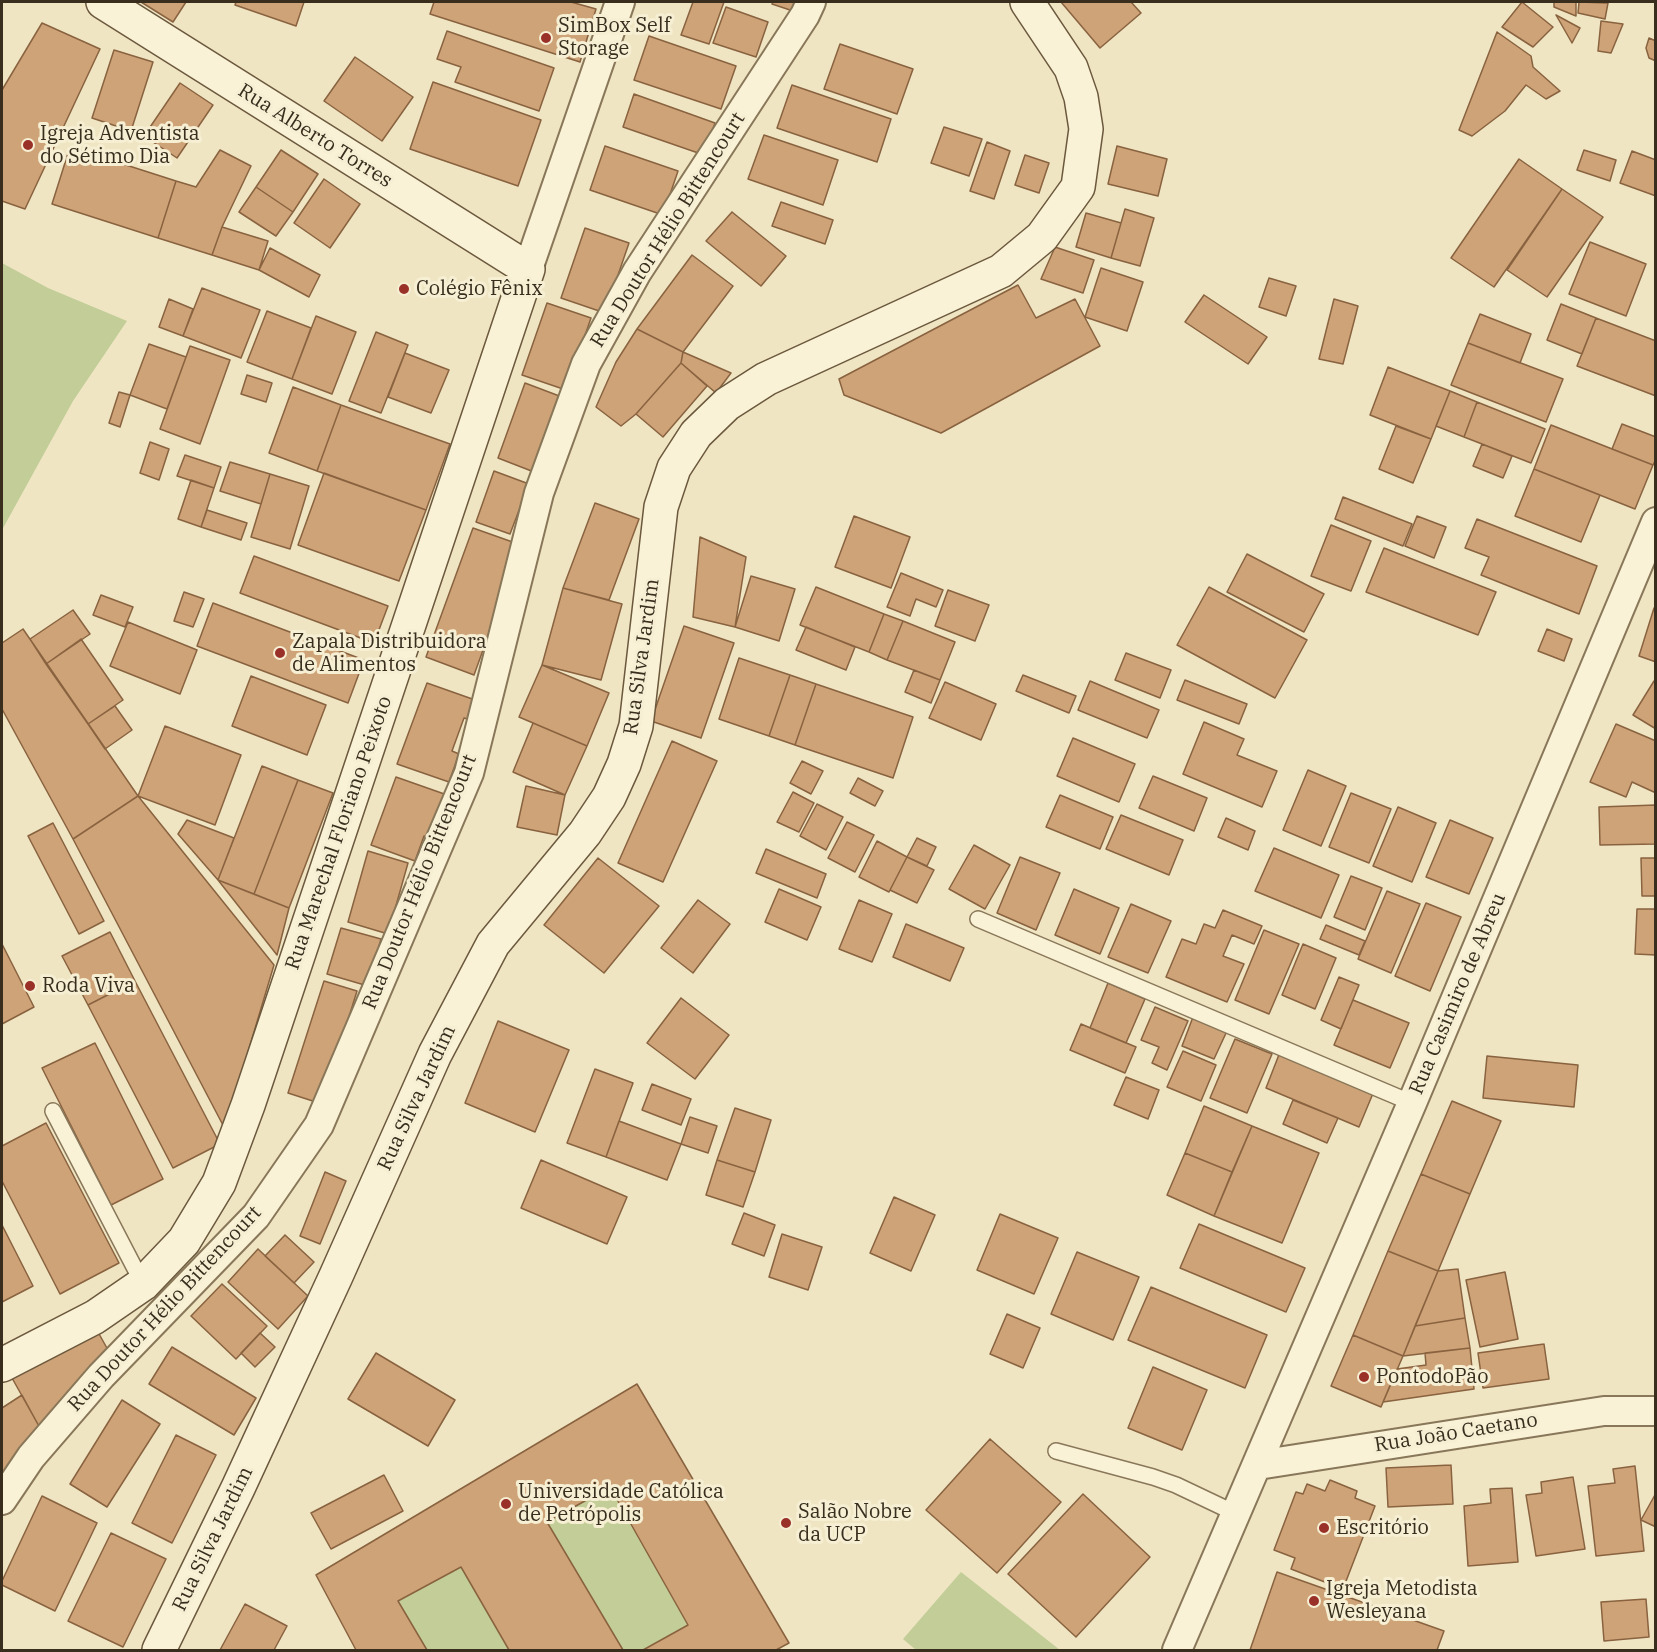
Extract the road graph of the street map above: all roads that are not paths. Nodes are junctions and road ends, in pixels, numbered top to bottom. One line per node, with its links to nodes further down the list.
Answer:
1 (103, 2): 5 (street, Rua Alberto Torres)
2 (620, 2): 5 (street, Rua Marechal Floriano Peixoto)
3 (811, 2): 15 (street, Rua Doutor Hélio Bittencourt)
4 (1027, 2): 17 (street, Rua Silva Jardim)
5 (528, 269): 10 (street, Rua Marechal Floriano Peixoto)
6 (1656, 522): 8 (street, Rua Casimiro de Abreu)
7 (978, 919): 8 (lane)
8 (1412, 1103): 14 (street, Rua Casimiro de Abreu)
9 (53, 1111): 10 (lane)
10 (143, 1284): 11 (street, Rua Marechal Floriano Peixoto)
11 (2, 1365)
12 (1656, 1411): 14 (street, Rua João Caetano)
13 (1056, 1451): 16 (lane)
14 (1258, 1465): 16 (street, Rua Casimiro de Abreu)
15 (2, 1500)
16 (1237, 1514): 18 (street, Rua Casimiro de Abreu)
17 (159, 1650)
18 (1178, 1650)

